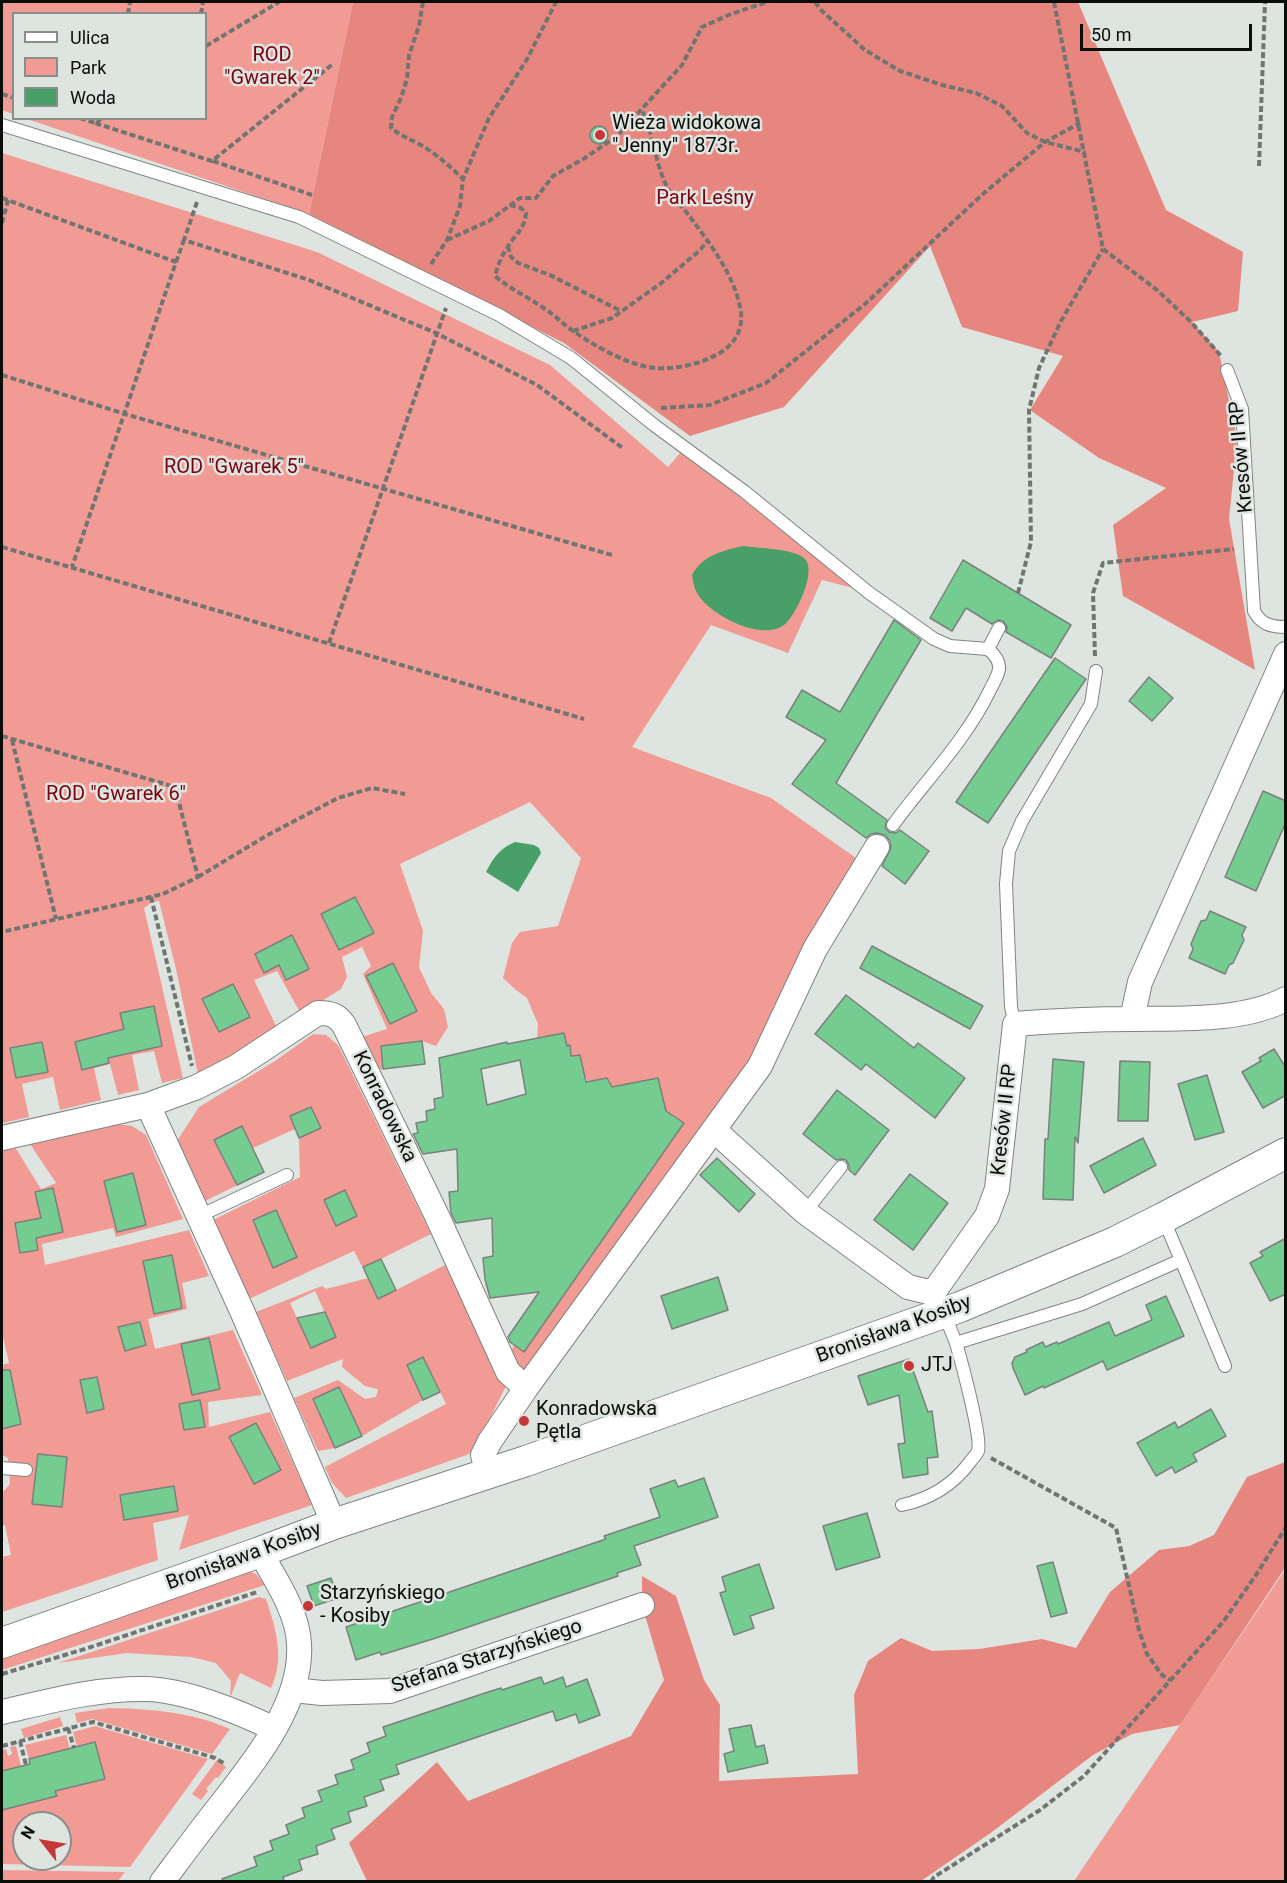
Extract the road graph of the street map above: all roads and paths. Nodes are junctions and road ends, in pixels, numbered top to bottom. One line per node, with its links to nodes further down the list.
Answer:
1 (279, 2): 8 (path)
2 (423, 2): 20 (path)
3 (556, 2): 20 (path)
4 (767, 2): 10 (path)
5 (815, 2): 16 (path)
6 (1054, 2): 14 (path)
7 (1265, 2): 19 (path)
8 (207, 45)
9 (334, 63): 18 (path)
10 (642, 110): 25 (path); 29 (path)
11 (86, 120): 13 (path)
12 (99, 120): 13 (path)
13 (95, 123): 18 (path)
14 (1080, 123): 16 (path); 17 (path)
15 (2, 125): 21 (lane)
16 (1045, 142): 17 (path); 40 (path)
17 (1085, 152): 31 (path)
18 (212, 161): 22 (path)
19 (1259, 166)
20 (463, 179): 28 (path)
21 (201, 187): 27 (path); 33 (lane)
22 (312, 195)
23 (2, 198): 24 (path)
24 (8, 200): 26 (path); 32 (path)
25 (510, 205): 28 (path); 30 (path)
26 (2, 223)
27 (184, 240): 32 (path); 37 (path)
28 (447, 240): 33 (path)
29 (707, 242): 35 (path); 36 (path)
30 (508, 246): 35 (path); 36 (path)
31 (1103, 249): 38 (path); 48 (path)
32 (176, 262): 41 (path)
33 (423, 278): 34 (lane)
34 (454, 294): 37 (path); 40 (lane)
35 (621, 311): 36 (path)
36 (573, 331)
37 (436, 333): 42 (path); 43 (path)
38 (1227, 370): 44 (lane, Kresów II RP)
39 (2, 375): 41 (path)
40 (629, 404): 52 (lane)
41 (125, 414): 43 (path); 47 (path)
42 (624, 449)
43 (381, 489): 46 (path); 51 (path)
44 (1250, 546): 49 (lane, Kresów II RP); 54 (path)
45 (2, 547): 47 (path)
46 (612, 555)
47 (72, 567): 51 (path)
48 (1018, 593)
49 (1286, 627)
50 (999, 628): 52 (lane)
51 (328, 643): 55 (path)
52 (988, 649): 59 (lane)
53 (1286, 654): 66 (street)
54 (1096, 671): 67 (lane)
55 (584, 719)
56 (2, 736): 57 (path)
57 (12, 739): 61 (path); 63 (path)
58 (405, 794): 61 (path)
59 (893, 825)
60 (877, 847): 70 (street)
61 (198, 877): 62 (path)
62 (151, 897): 63 (path); 68 (path)
63 (56, 919): 64 (path)
64 (2, 932)
65 (1286, 999): 66 (street)
66 (1132, 1019): 67 (street)
67 (1015, 1024): 79 (street, Kresów II RP)
68 (197, 1088): 69 (street, Konradowska); 82 (street, Konradowska)
69 (148, 1105): 71 (street, Konradowska); 76 (street)
70 (714, 1130): 75 (street, Bronisława Kosiby); 82 (street)
71 (2, 1138)
72 (1286, 1153): 77 (street, Bronisława Kosiby)
73 (841, 1167): 75 (lane)
74 (287, 1175): 76 (lane)
75 (805, 1212): 79 (street, Bronisława Kosiby)
76 (199, 1216): 88 (street)
77 (1163, 1218): 78 (lane); 79 (street, Bronisława Kosiby)
78 (1180, 1260): 80 (lane); 81 (lane)
79 (938, 1303): 80 (lane); 86 (street, Bronisława Kosiby)
80 (956, 1343): 83 (lane)
81 (1225, 1366)
82 (526, 1388): 86 (street)
83 (978, 1451): 87 (lane); 95 (path)
84 (2, 1468): 85 (lane)
85 (26, 1470)
86 (488, 1474): 88 (street, Bronisława Kosiby)
87 (902, 1505)
88 (334, 1524): 90 (street, Bronisława Kosiby)
89 (1286, 1527): 95 (path)
90 (261, 1552): 93 (street, Bronisława Kosiby); 96 (street)
91 (264, 1593): 94 (path)
92 (642, 1605): 96 (street, Stefana Starzyńskiego)
93 (2, 1643)
94 (2, 1674)
95 (1170, 1680): 106 (path)
96 (293, 1690): 99 (street)
97 (2, 1712): 99 (street)
98 (68, 1728): 100 (path); 102 (path); 103 (path)
99 (274, 1729): 105 (street)
100 (20, 1741): 101 (path); 104 (path)
101 (2, 1746)
102 (74, 1748)
103 (215, 1758)
104 (26, 1765)
105 (162, 1881)
106 (931, 1881)

